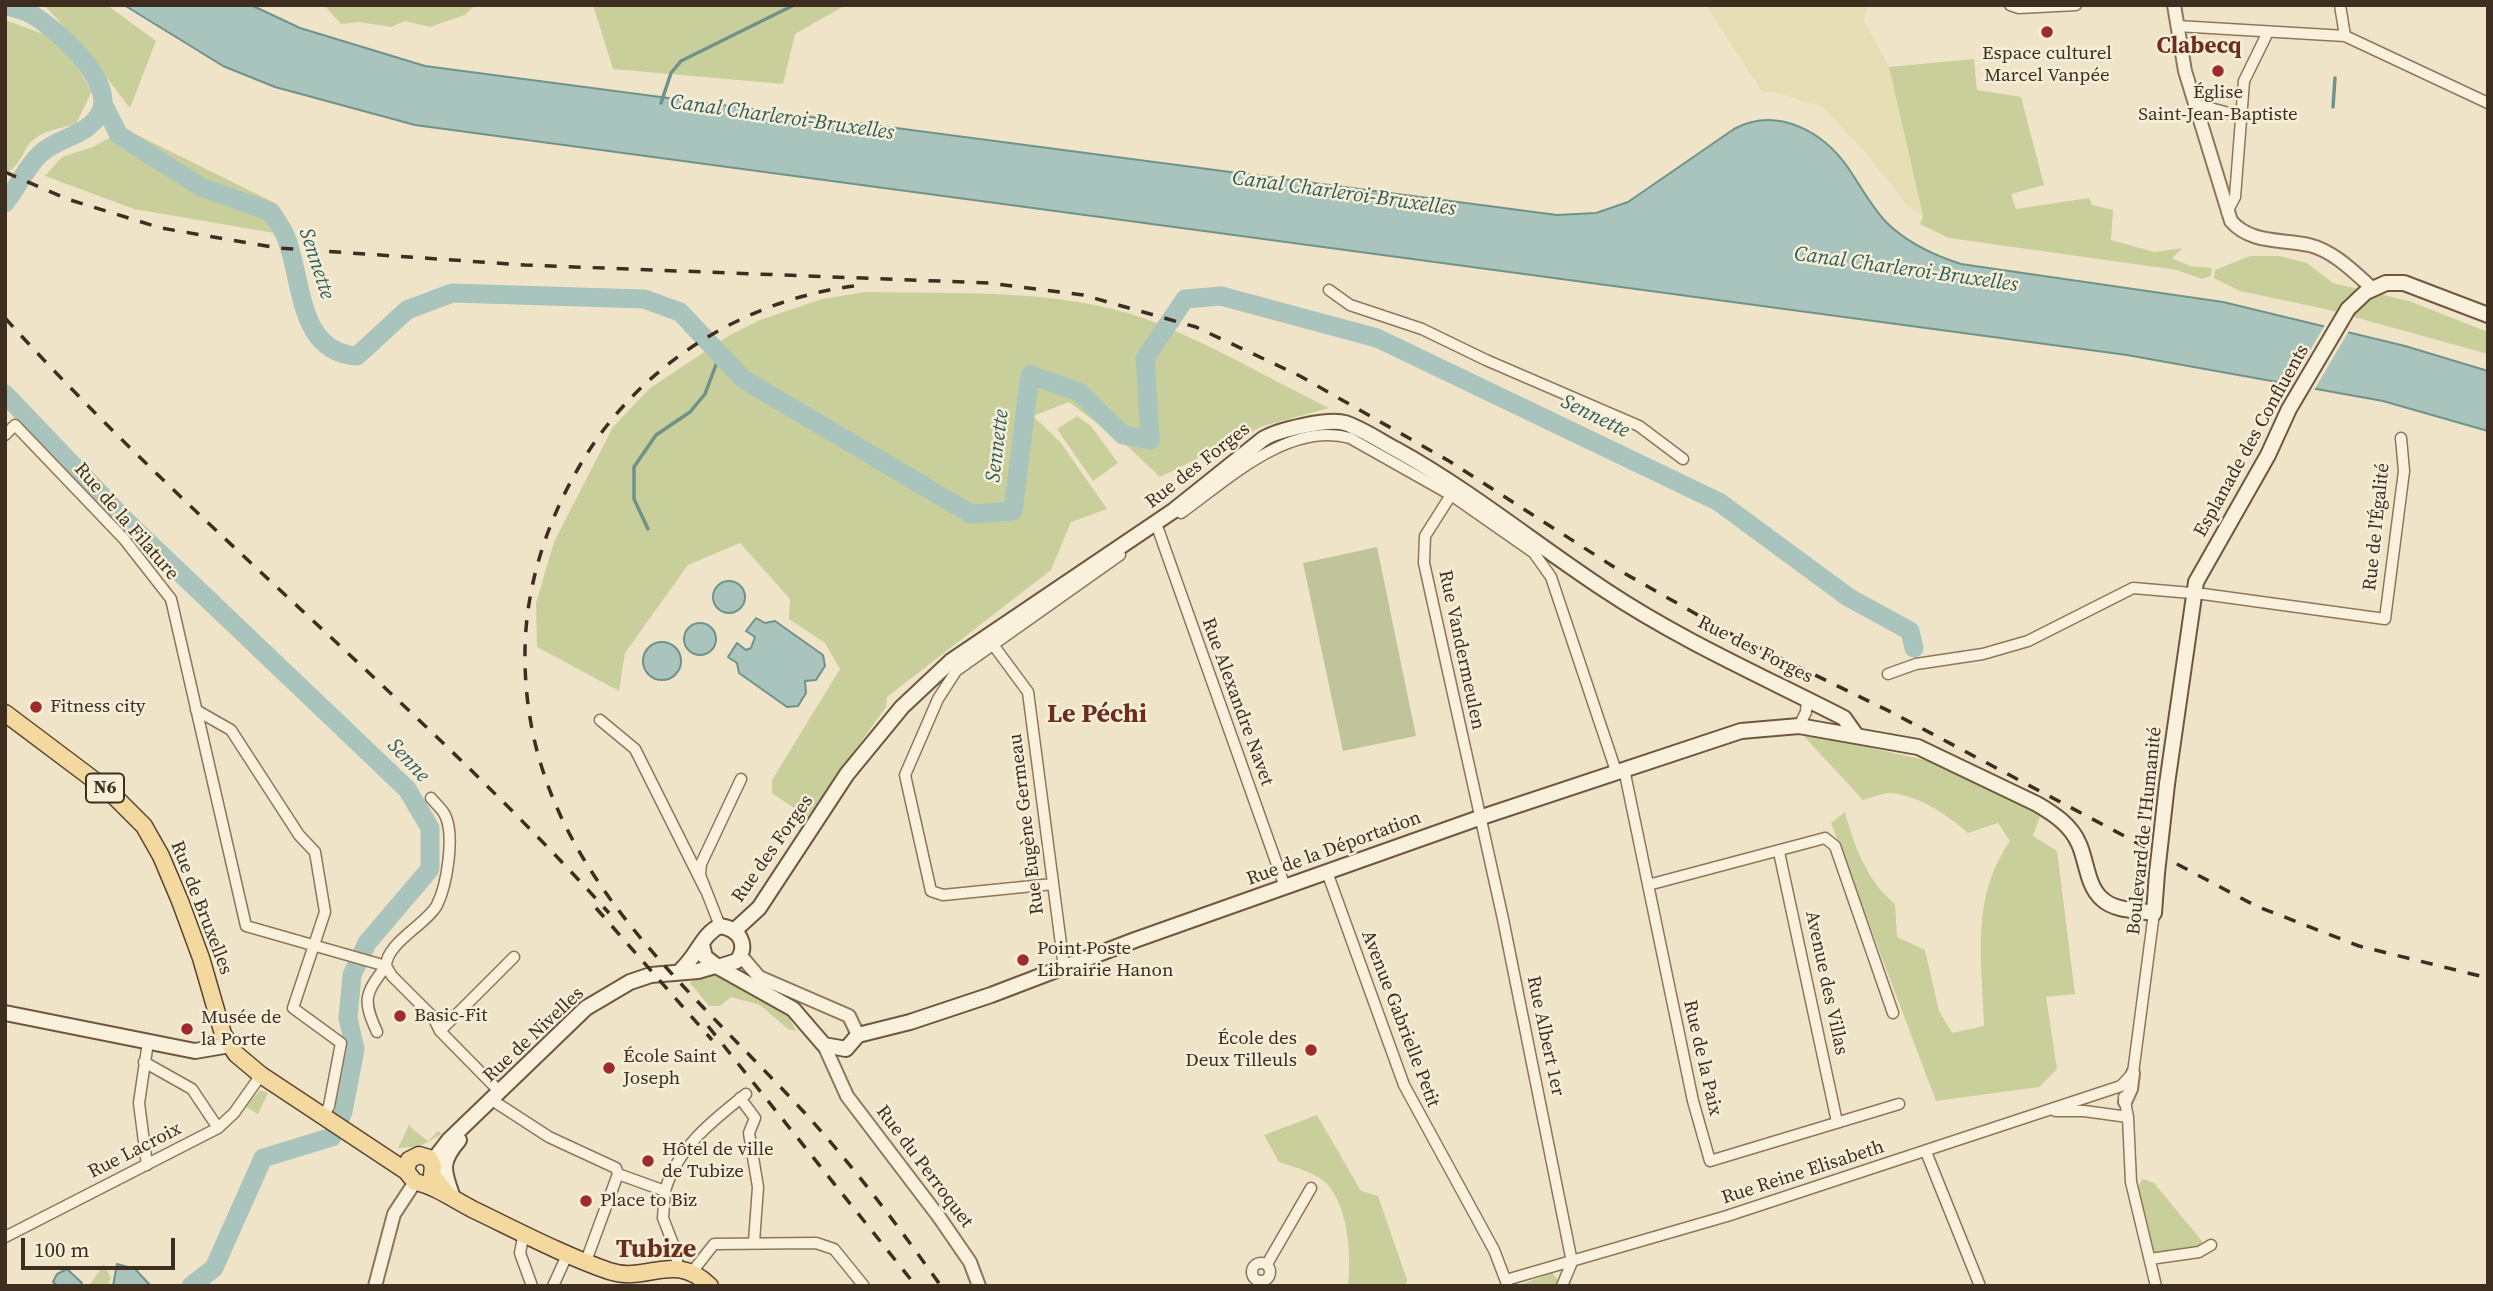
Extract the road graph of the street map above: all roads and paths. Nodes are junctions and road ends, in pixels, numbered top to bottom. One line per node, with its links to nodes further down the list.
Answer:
1 (2010, 5): 2 (street)
2 (2076, 5)
3 (2174, 5): 5 (street)
4 (2340, 5): 7 (street)
5 (2177, 26): 6 (street); 9 (street)
6 (2268, 32): 7 (street); 10 (street)
7 (2345, 36): 8 (street)
8 (2488, 103)
9 (2195, 104): 10 (street); 11 (street)
10 (2240, 117): 11 (street)
11 (2227, 213): 12 (street)
12 (2374, 289): 14 (main road); 22 (main road, Esplanade des Confluents)
13 (1328, 290): 17 (street)
14 (2488, 315)
15 (5, 435): 28 (street, Rue de la Filature)
16 (2401, 438): 22 (street, Rue de l'Égalité)
17 (1683, 458)
18 (1451, 495): 19 (street, Rue des Forges); 20 (street, Rue des Forges); 36 (street, Rue Vandermeulen)
19 (1158, 528): 23 (street, Rue des Forges); 41 (street, Rue Alexandre Navet)
20 (1534, 553): 21 (street); 33 (street, Rue des Forges)
21 (1555, 554): 25 (main road, Rue des Forges); 27 (main road, Rue des Forges)
22 (2192, 593): 26 (street); 43 (main road, Boulevard de l'Humanité, bridge)
23 (994, 646): 24 (street, Rue des Forges); 39 (street, Rue Eugène Germeau)
24 (968, 661): 25 (street, Rue des Forges); 39 (street, Rue des Forges)
25 (951, 662): 44 (main road, Rue des Forges)
26 (1888, 674)
27 (1807, 698): 31 (street); 32 (main road, Rue des Forges)
28 (196, 710): 45 (street); 45 (street, Rue de la Filature)
29 (5, 713): 59 (main road, Rue de Bruxelles / N6)
30 (600, 720): 42 (street)
31 (1799, 726): 32 (main road, Rue de la Déportation); 33 (main road, Rue de la Déportation)
32 (1856, 735): 43 (main road, Rue de la Déportation)
33 (1620, 770): 36 (main road, Rue de la Déportation); 40 (street, Rue de la Paix)
34 (741, 779): 42 (street)
35 (431, 798): 49 (street)
36 (1479, 818): 38 (main road, Rue de la Déportation); 90 (street, Rue Albert 1er)
37 (1779, 852): 40 (street); 54 (street); 73 (street, Avenue des Villas)
38 (1326, 872): 41 (main road, Rue de la Déportation); 93 (street, Avenue Gabrielle Petit)
39 (1053, 884): 51 (street, Rue Eugène Germeau)
40 (1648, 885): 73 (street, Rue de la Paix)
41 (1285, 887): 51 (main road, Rue de la Déportation)
42 (705, 889): 44 (street)
43 (2154, 913): 64 (street, Boulevard de l'Humanité)
44 (727, 928): 46 (main road); 47 (main road)
45 (313, 944): 49 (street); 72 (street)
46 (702, 945): 50 (main road); 52 (main road)
47 (741, 956): 50 (main road); 57 (street)
48 (514, 957): 55 (street)
49 (386, 965): 55 (street); 56 (street)
50 (716, 966): 52 (main road, Rue de Nivelles); 60 (main road)
51 (1064, 967): 57 (main road, Rue de la Déportation)
52 (681, 970): 67 (main road, Rue de Nivelles)
53 (5, 1013): 58 (main road)
54 (1893, 1013)
55 (440, 1031): 67 (street)
56 (377, 1032)
57 (858, 1035): 61 (main road)
58 (148, 1042): 59 (main road); 62 (street)
59 (230, 1045): 65 (main road, Rue de Bruxelles / N6)
60 (824, 1045): 61 (main road); 63 (street, Rue du Perroquet)
61 (846, 1049): 63 (street)
62 (144, 1062): 74 (street); 77 (street)
63 (836, 1073): 99 (street, Rue du Perroquet)
64 (2133, 1073): 66 (street); 68 (street, Boulevard de l'Humanité)
65 (261, 1074): 72 (main road, Rue de Bruxelles / N6); 74 (street, Rue Lacroix)
66 (2121, 1086): 68 (street); 70 (street, Rue Reine Elisabeth)
67 (496, 1096): 75 (main road, Rue de Nivelles); 79 (street)
68 (2125, 1102): 71 (street)
69 (1899, 1104): 73 (street, Rue de la Paix)
70 (2044, 1112): 71 (street, Rue Reine Elisabeth); 76 (street, Rue Reine Elisabeth)
71 (2128, 1117): 88 (street)
72 (325, 1118): 78 (main road, Rue de Bruxelles / N6)
73 (1837, 1122)
74 (218, 1128): 77 (street, Rue Lacroix)
75 (460, 1129): 78 (main road, Rue de Nivelles); 82 (main road)
76 (1926, 1152): 90 (street, Rue Reine Elisabeth); 101 (street)
77 (147, 1165): 84 (street, Rue Lacroix)
78 (417, 1173): 82 (main road); 94 (street)
79 (618, 1174): 81 (street); 89 (street)
80 (1311, 1188): 92 (street)
81 (665, 1191): 85 (street); 91 (street)
82 (450, 1196): 83 (main road)
83 (524, 1233): 87 (main road); 95 (street)
84 (5, 1237)
85 (754, 1242): 91 (street); 98 (street)
86 (2211, 1245): 88 (street)
87 (568, 1253): 89 (main road); 96 (street)
88 (2150, 1259): 102 (street)
89 (586, 1261): 91 (main road)
90 (1572, 1262): 93 (street, Rue Reine Elisabeth); 100 (street)
91 (684, 1270): 97 (main road)
92 (1255, 1283)
93 (1507, 1283)
94 (375, 1286)
95 (532, 1286)
96 (553, 1286)
97 (710, 1286)
98 (864, 1286)
99 (979, 1286)
100 (1562, 1286)
101 (1980, 1286)
102 (2156, 1286)

